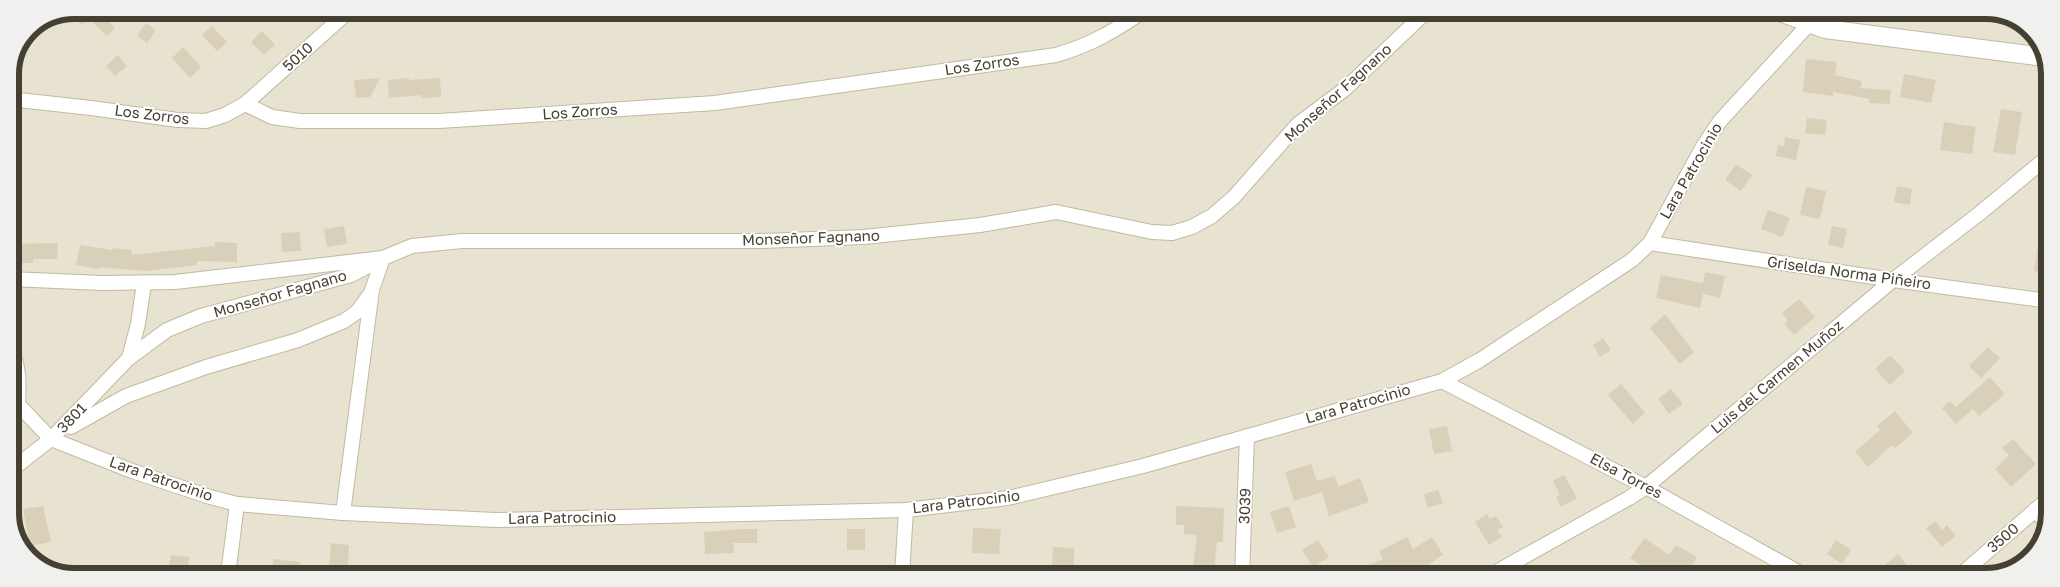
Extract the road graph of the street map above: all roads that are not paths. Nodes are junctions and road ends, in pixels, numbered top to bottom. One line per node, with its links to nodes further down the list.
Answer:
1 (340, 19): 9 (street, 5010)
2 (1131, 19): 9 (street, Los Zorros)
3 (1420, 19): 12 (street, Monseñor Fagnano)
4 (1797, 19): 6 (street)
5 (1816, 19): 6 (street, Lara Patrocinio)
6 (1809, 24): 7 (street); 11 (street, Lara Patrocinio)
7 (2038, 56)
8 (19, 100): 9 (street, Los Zorros)
9 (246, 104)
10 (2041, 163): 14 (street, Luis del Carmen Muñoz)
11 (1650, 243): 14 (street, Griselda Norma Piñeiro); 19 (street, Lara Patrocinio)
12 (383, 258): 15 (street); 16 (street); 18 (street, Monseñor Fagnano)
13 (19, 279): 15 (street)
14 (1893, 280): 17 (street, Griselda Norma Piñeiro); 24 (street, Luis del Carmen Muñoz)
15 (144, 282): 18 (street)
16 (372, 290): 22 (street); 29 (street)
17 (2041, 300)
18 (129, 358): 22 (street, 3801)
19 (1442, 381): 21 (street, Lara Patrocinio); 24 (street, Elsa Torres)
20 (19, 405): 22 (street, Lara Patrocinio)
21 (1247, 436): 27 (street, Lara Patrocinio); 33 (street, 3039)
22 (51, 439): 23 (street, 3801); 25 (street, Lara Patrocinio)
23 (19, 464)
24 (1646, 486): 34 (street, Luis del Carmen Muñoz); 35 (street, Elsa Torres)
25 (237, 504): 29 (street, Lara Patrocinio); 31 (street)
26 (2041, 505): 28 (street, 3500)
27 (906, 510): 29 (street, Lara Patrocinio); 32 (street)
28 (2035, 510): 30 (street); 36 (street, 3500)
29 (343, 514)
30 (2041, 516)
31 (229, 568)
32 (902, 568)
33 (1242, 568)
34 (1503, 568)
35 (1791, 568)
36 (1968, 568)

